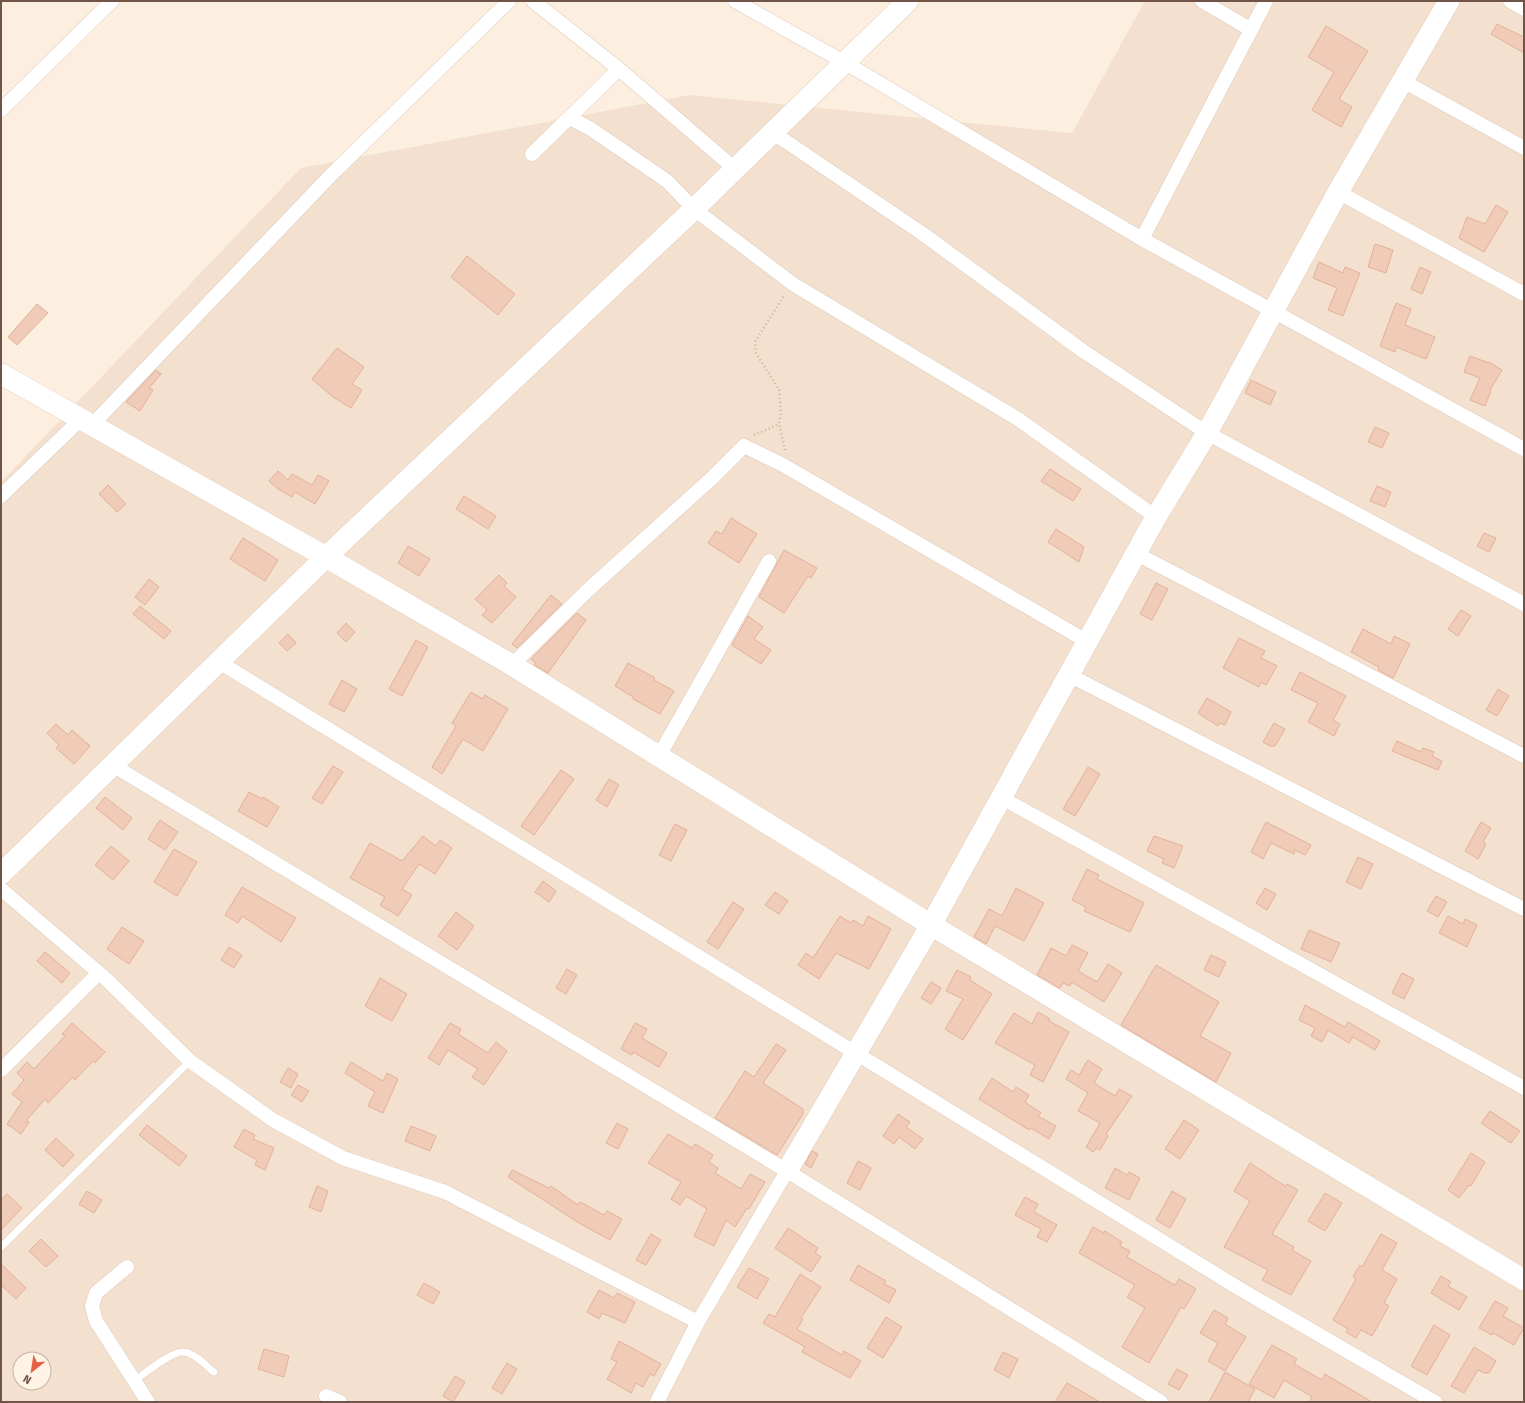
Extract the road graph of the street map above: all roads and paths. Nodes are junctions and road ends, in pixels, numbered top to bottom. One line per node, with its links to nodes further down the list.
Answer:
1 (112, 1): 15 (street)
2 (509, 1): 28 (street)
3 (533, 1): 13 (street)
4 (735, 1): 12 (street)
5 (908, 1): 12 (street)
6 (1202, 1): 11 (street)
7 (1266, 1): 11 (street)
8 (1449, 1): 14 (street)
9 (1510, 1): 10 (street)
10 (1524, 8)
11 (1250, 29): 23 (street)
12 (844, 62): 17 (street); 23 (street)
13 (618, 69): 16 (street); 20 (street)
14 (1403, 81): 18 (street); 21 (street)
15 (1, 110)
16 (570, 118): 19 (street); 22 (street)
17 (772, 132): 20 (street); 30 (street)
18 (1524, 148)
19 (532, 154)
20 (735, 169): 22 (street)
21 (1338, 192): 25 (street); 26 (street)
22 (694, 209): 24 (street); 37 (street)
23 (1142, 239): 26 (street)
24 (793, 284): 29 (path); 35 (street)
25 (1524, 294)
26 (1273, 311): 30 (street); 32 (street)
27 (1, 374): 28 (street)
28 (86, 422): 34 (street); 37 (street)
29 (779, 424): 31 (path); 33 (path)
30 (1207, 434): 35 (street); 39 (street)
31 (744, 446): 33 (street); 42 (street)
32 (1524, 449)
33 (783, 466): 40 (street)
34 (1, 496)
35 (1156, 517): 36 (street)
36 (1137, 554): 40 (street); 45 (street)
37 (326, 557): 41 (street); 42 (street)
38 (770, 560): 44 (street)
39 (1524, 604)
40 (1088, 642): 43 (street)
41 (219, 662): 46 (street); 53 (street)
42 (512, 665): 44 (street)
43 (1070, 675): 47 (street); 50 (street)
44 (659, 756): 51 (street)
45 (1524, 756)
46 (114, 766): 48 (street); 57 (street)
47 (1002, 798): 51 (street); 56 (street)
48 (1, 874)
49 (1, 888): 52 (street)
50 (1524, 909)
51 (931, 925): 53 (street); 60 (street)
52 (99, 973): 54 (street); 55 (street)
53 (857, 1054): 57 (street); 69 (street)
54 (190, 1061): 58 (lane); 61 (street)
55 (1, 1070)
56 (1524, 1088)
57 (787, 1171): 61 (street); 68 (street)
58 (1, 1247)
59 (127, 1267): 63 (street)
60 (1524, 1280)
61 (698, 1322): 67 (street)
62 (214, 1372): 63 (lane)
63 (134, 1381): 65 (street)
64 (326, 1396): 66 (street)
65 (148, 1402)
66 (340, 1402)
67 (657, 1402)
68 (1161, 1402)
69 (1435, 1402)

